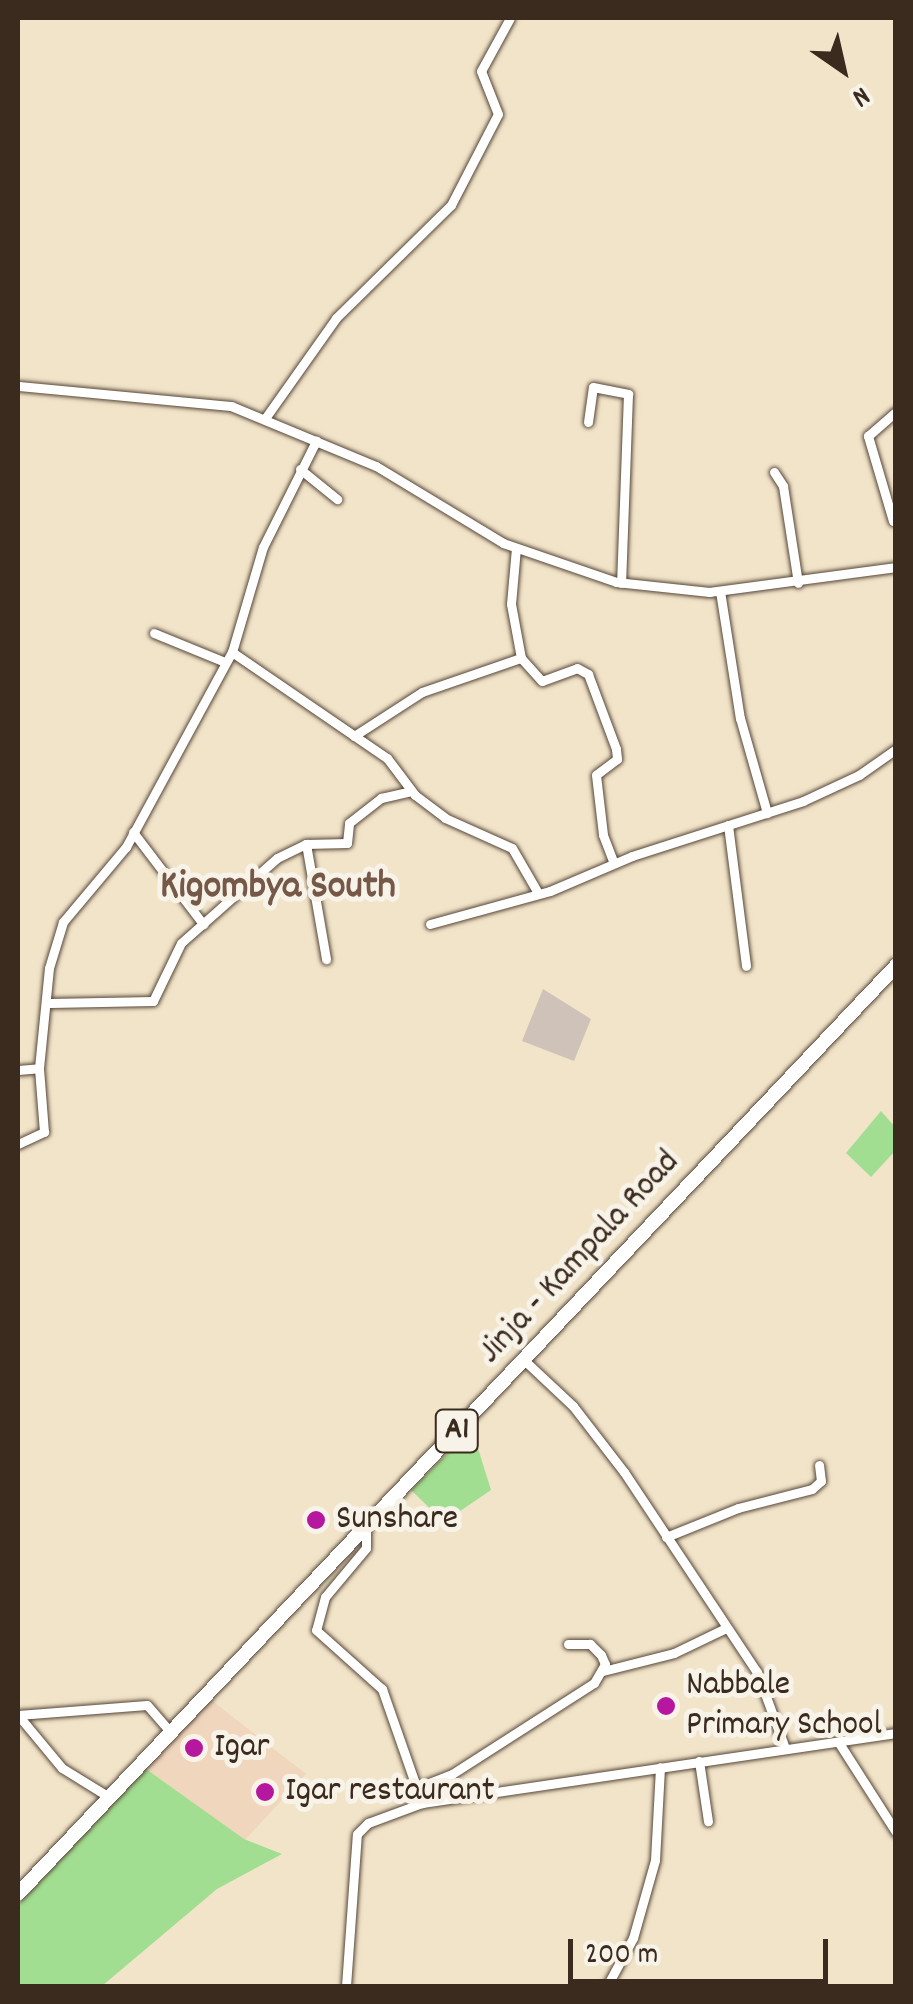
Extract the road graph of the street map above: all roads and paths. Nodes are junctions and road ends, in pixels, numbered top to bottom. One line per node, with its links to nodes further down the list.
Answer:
1 (510, 18): 4 (street)
2 (18, 386): 4 (street)
3 (896, 412): 10 (street)
4 (266, 418): 6 (street)
5 (588, 422): 13 (street)
6 (316, 441): 7 (street); 11 (street)
7 (300, 469): 9 (street); 17 (street)
8 (774, 472): 14 (street)
9 (337, 499)
10 (892, 521)
11 (516, 548): 13 (street); 18 (street)
12 (896, 567): 14 (street)
13 (621, 583): 15 (street)
14 (798, 583): 15 (street)
15 (720, 590): 23 (street)
16 (154, 634): 19 (street)
17 (232, 652): 19 (street); 20 (street)
18 (521, 658): 20 (street); 27 (street)
19 (225, 662): 25 (street)
20 (354, 736): 22 (street)
21 (896, 749): 23 (street)
22 (412, 791): 26 (street); 28 (street)
23 (766, 813): 24 (street)
24 (728, 825): 27 (street); 32 (street)
25 (133, 832): 29 (street); 34 (street)
26 (306, 844): 29 (street); 31 (street)
27 (614, 863): 28 (street)
28 (538, 893): 30 (street)
29 (203, 924): 34 (street)
30 (430, 924)
31 (326, 959)
32 (746, 966)
33 (896, 966): 38 (highway, Jinja - Kampala Road / A1)
34 (50, 1003): 35 (street)
35 (39, 1068): 36 (street); 37 (street)
36 (18, 1070)
37 (18, 1144)
38 (524, 1360): 40 (highway, Jinja - Kampala Road / A1); 41 (street)
39 (819, 1465): 41 (street)
40 (366, 1528): 45 (highway, Jinja - Kampala Road / A1); 51 (street)
41 (666, 1537): 42 (street)
42 (726, 1628): 44 (street); 48 (street)
43 (568, 1644): 44 (street)
44 (603, 1671): 51 (street)
45 (170, 1731): 52 (highway, Jinja - Kampala Road / A1); 52 (street)
46 (896, 1733): 47 (street)
47 (839, 1743): 48 (street); 55 (street)
48 (785, 1748): 49 (street)
49 (699, 1761): 50 (street); 54 (street)
50 (660, 1767): 53 (street); 58 (street)
51 (414, 1790): 53 (street)
52 (109, 1796): 56 (highway, Jinja - Kampala Road / A1)
53 (422, 1803): 57 (street)
54 (708, 1821)
55 (896, 1832)
56 (18, 1894)
57 (346, 1986)
58 (607, 1986)

